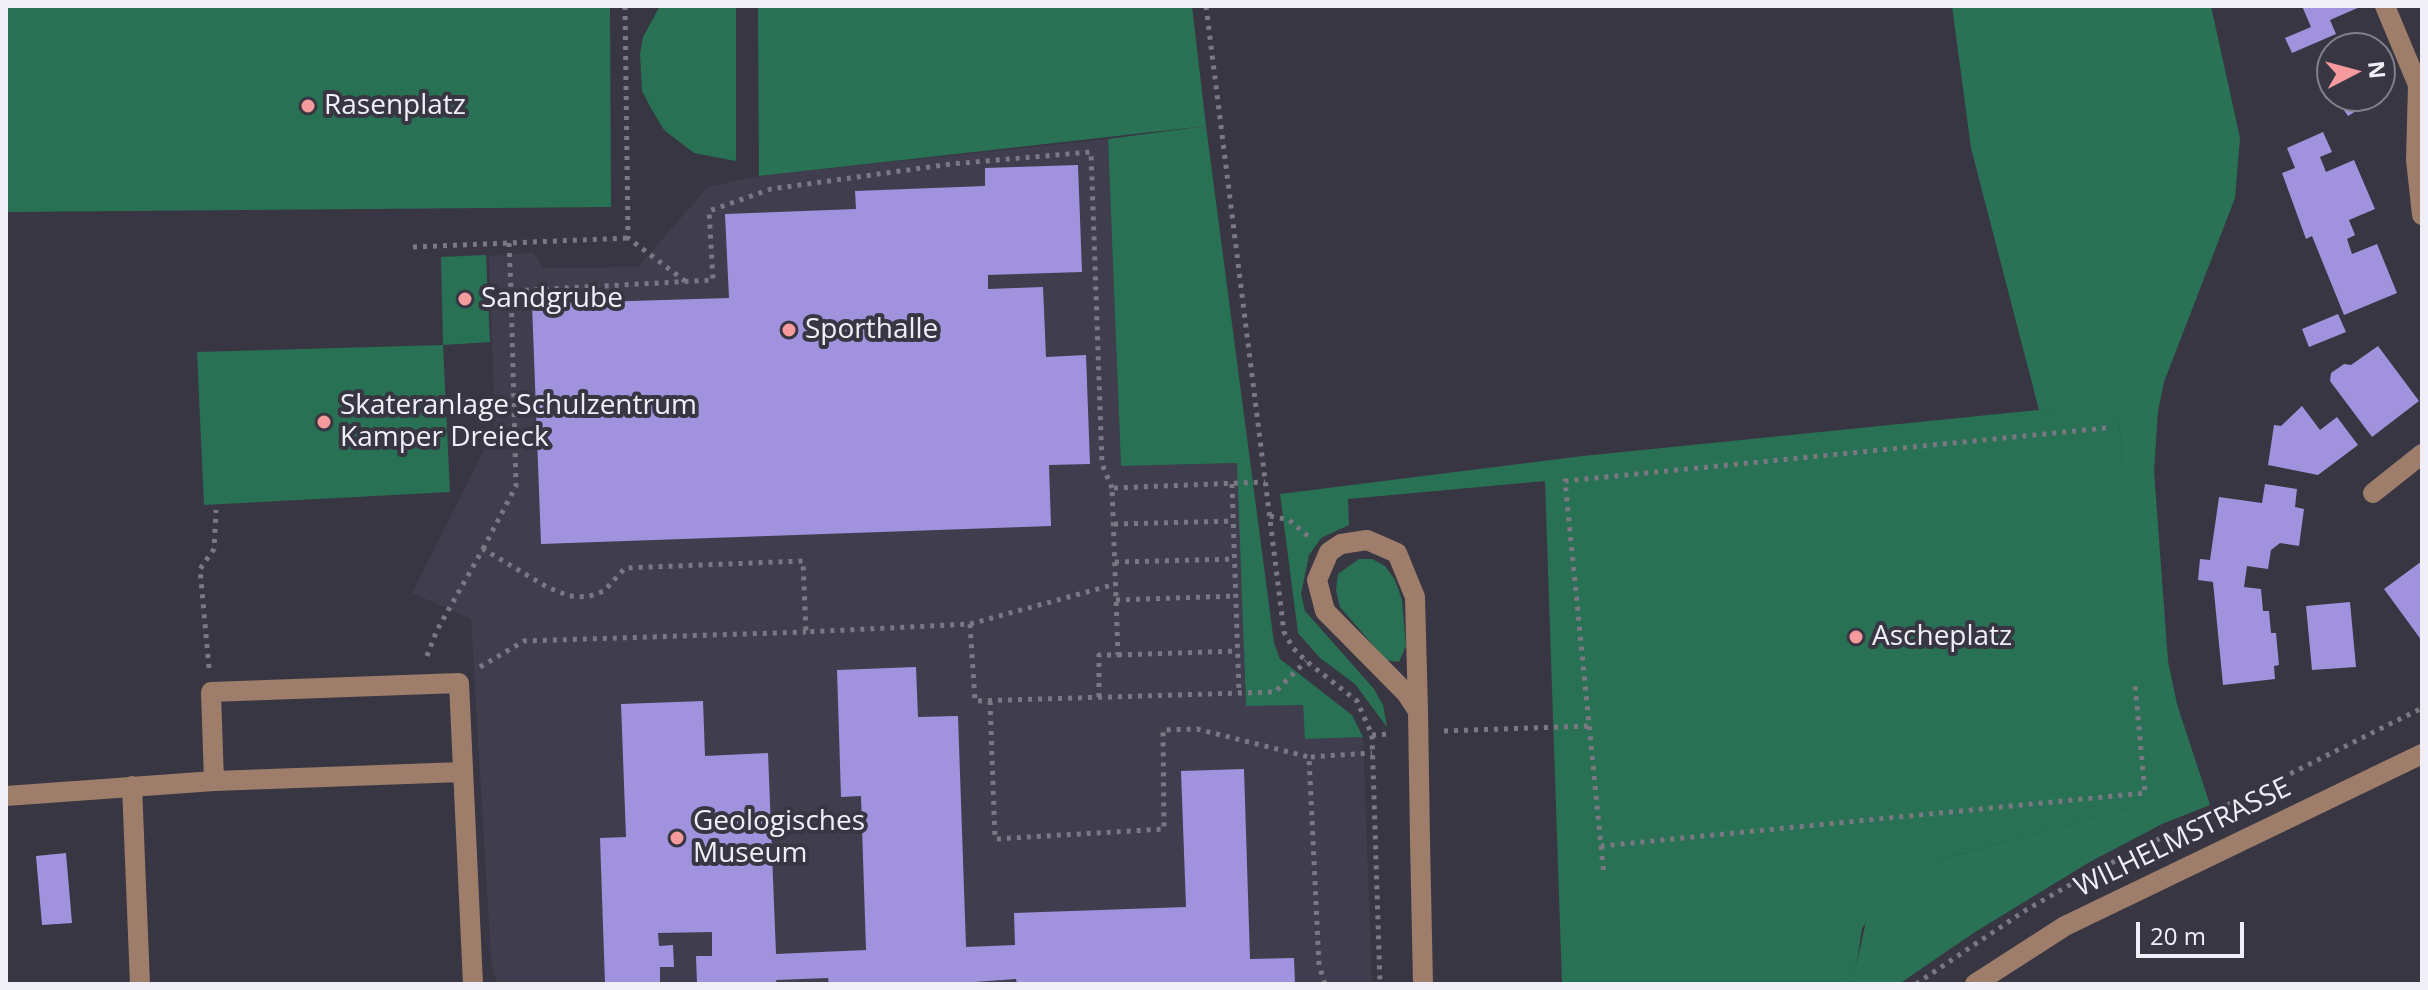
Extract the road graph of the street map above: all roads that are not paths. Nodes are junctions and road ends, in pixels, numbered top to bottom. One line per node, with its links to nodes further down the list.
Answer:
1 (2385, 6): 2 (street)
2 (2422, 215)
3 (2422, 454): 4 (street)
4 (2373, 493)
5 (1418, 722): 5 (street); 13 (street)
6 (2422, 754): 14 (street, WILHELMSTRASSE)
7 (462, 772): 8 (street); 8 (street); 12 (street)
8 (214, 781): 9 (street)
9 (140, 785): 10 (street); 11 (street)
10 (6, 796)
11 (140, 984)
12 (473, 984)
13 (1423, 984)
14 (1975, 984)

